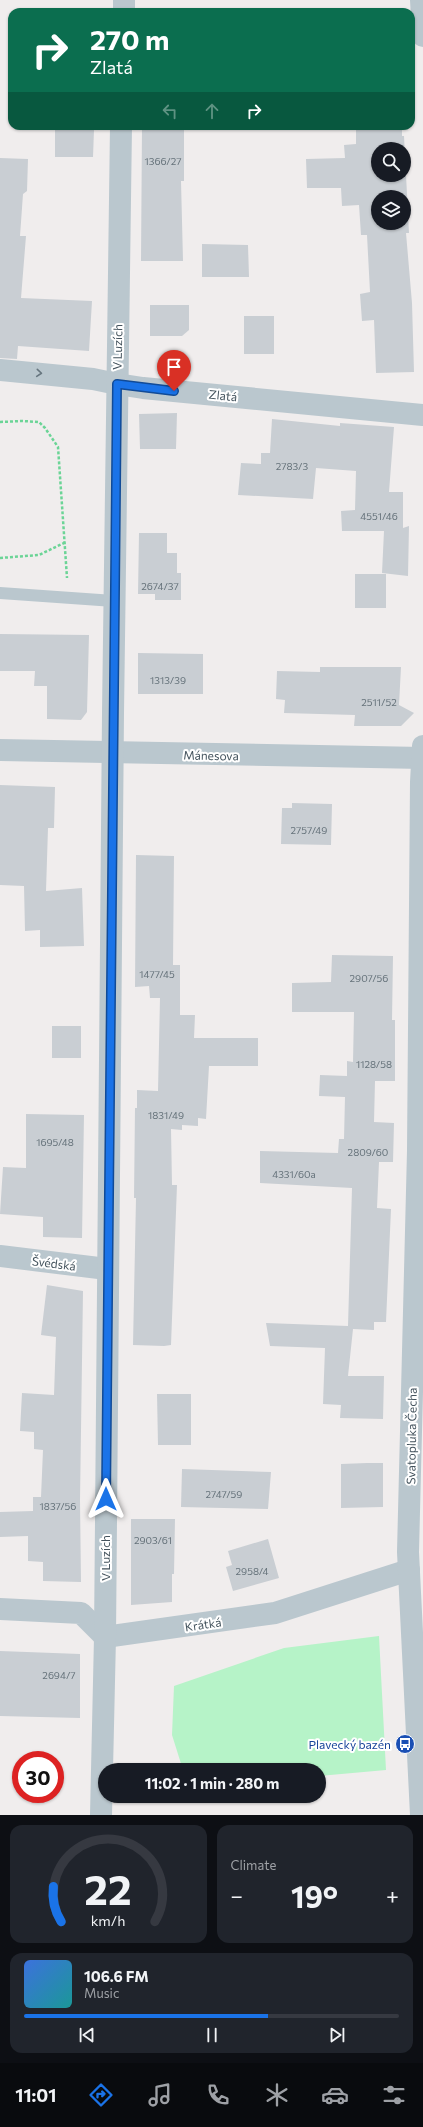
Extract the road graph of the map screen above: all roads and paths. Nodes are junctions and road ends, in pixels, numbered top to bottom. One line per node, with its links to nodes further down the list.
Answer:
1 (421, 0): 2 (street)
2 (423, 36)
3 (122, 130): 5 (street, V Luzích)
4 (0, 370): 5 (street, Zlatá, one-way to 5)
5 (117, 384): 6 (street, Zlatá); 12 (street, V Luzích)
6 (423, 415)
7 (0, 422): 8 (path)
8 (66, 542): 9 (path); 11 (path)
9 (0, 558)
10 (0, 593): 11 (lane)
11 (66, 596): 12 (lane)
12 (114, 601): 14 (street, V Luzích)
13 (0, 750): 14 (street, Mánesova)
14 (112, 753): 15 (street, Mánesova); 17 (street, V Luzích)
15 (423, 754): 18 (street, Svatopluka Čecha)
16 (0, 1256): 17 (street, Švédská)
17 (107, 1269): 20 (street, V Luzích)
18 (409, 1570): 20 (street, Krátká); 22 (street, Svatopluka Čecha)
19 (0, 1609): 20 (street)
20 (105, 1637): 21 (street, V Luzích)
21 (101, 1815)
22 (421, 1815)

